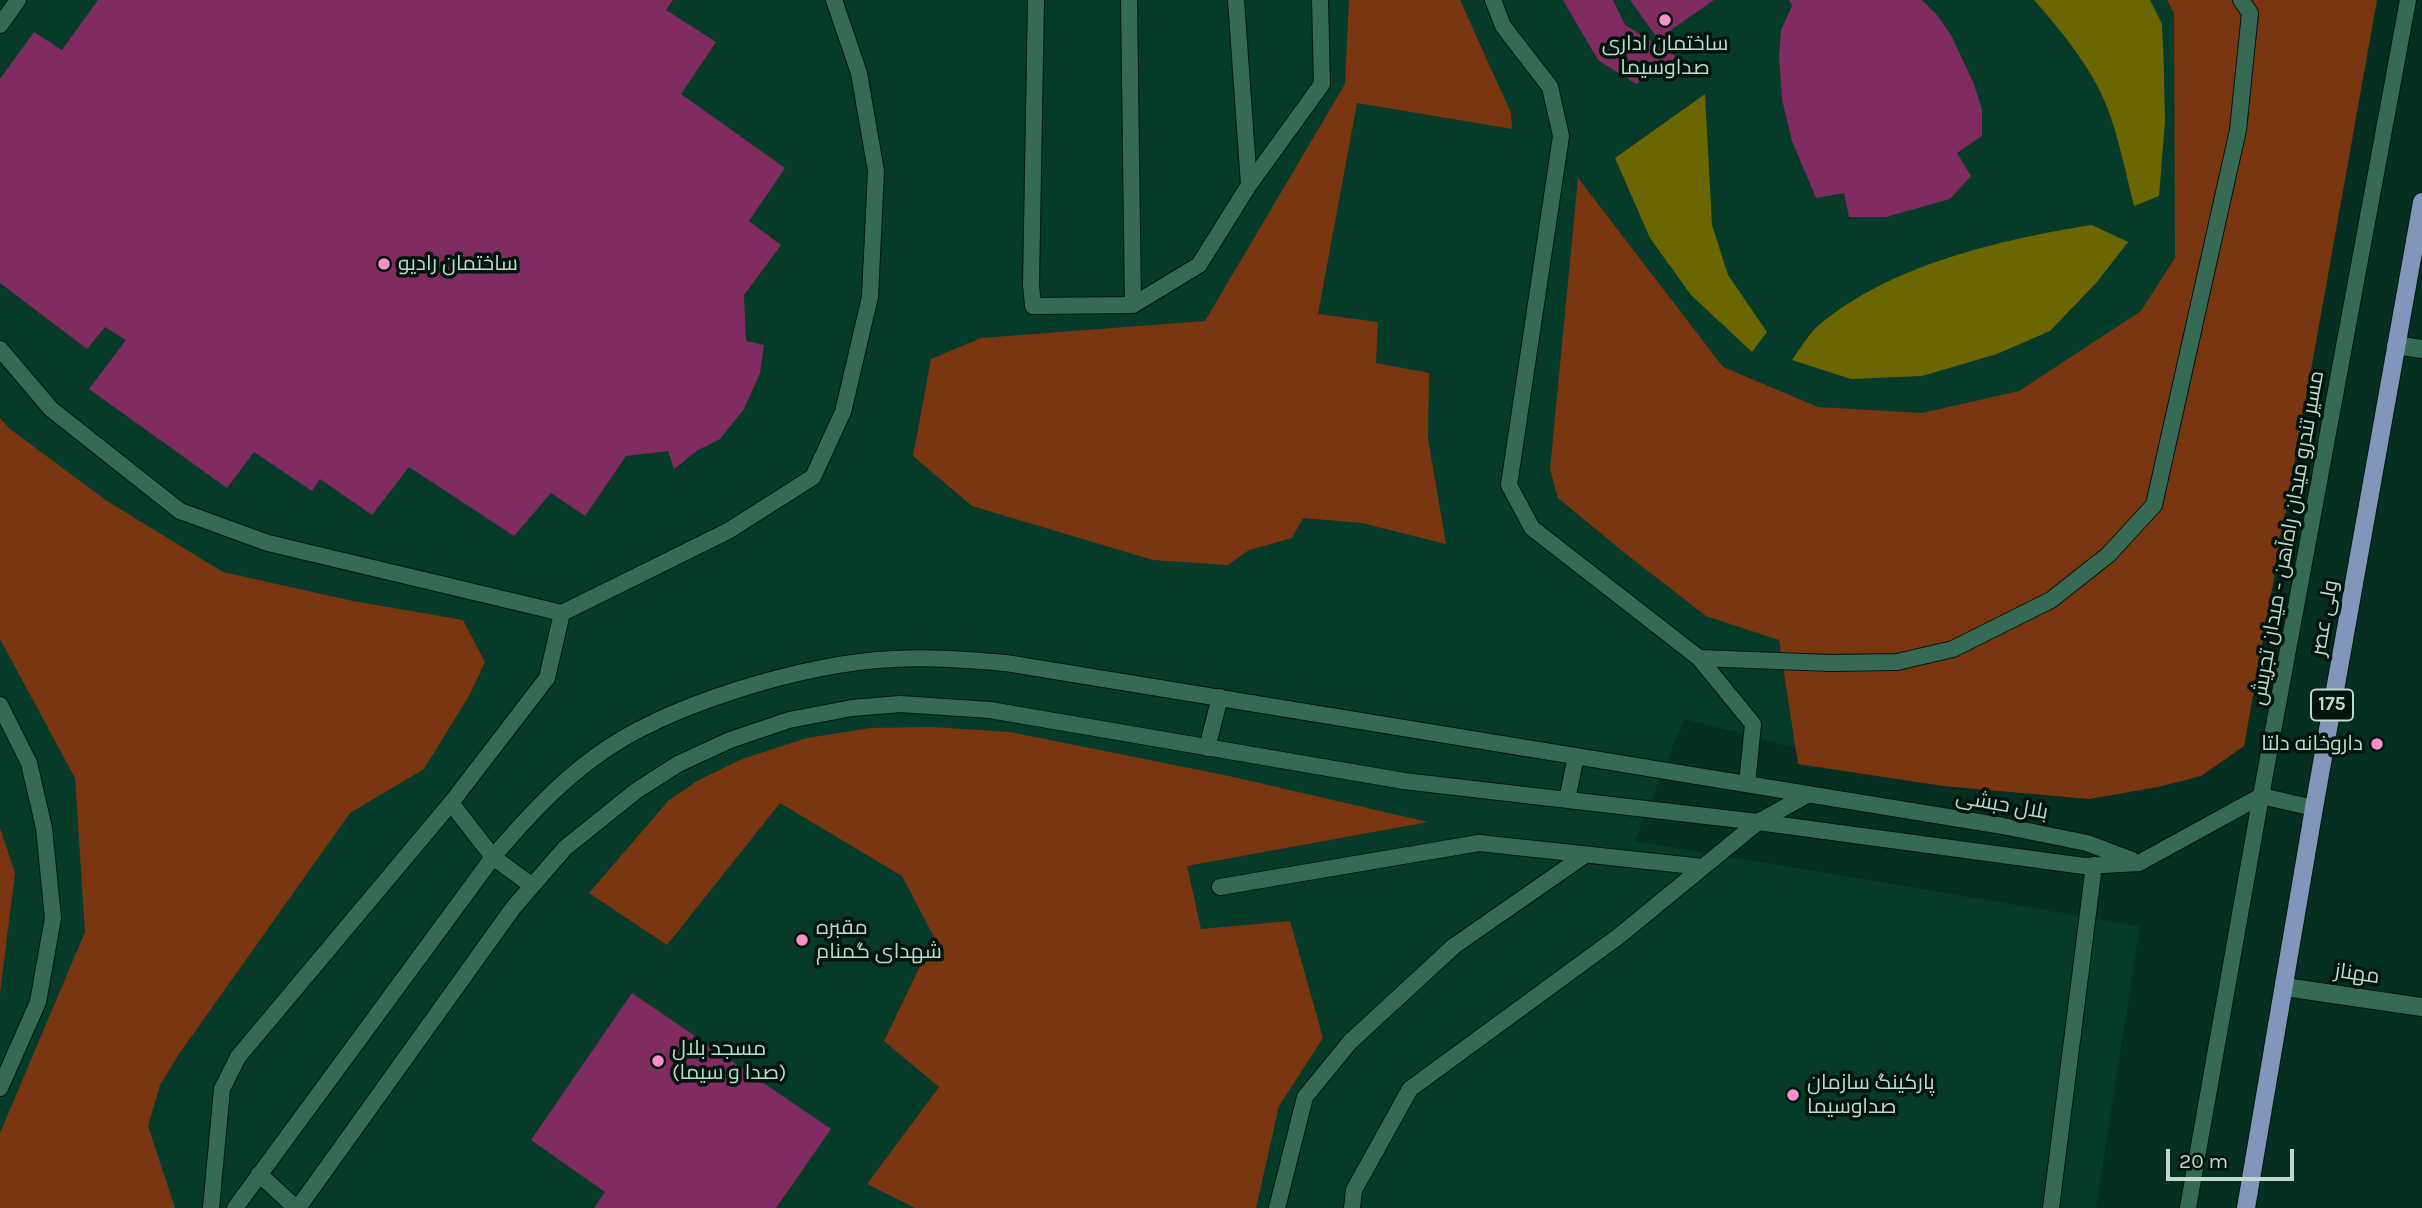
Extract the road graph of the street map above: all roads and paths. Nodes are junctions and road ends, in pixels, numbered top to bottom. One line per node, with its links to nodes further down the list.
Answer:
1 (18, 0): 10 (lane)
2 (834, 0): 17 (lane)
3 (1036, 0): 13 (lane)
4 (1129, 0): 13 (lane)
5 (1236, 0): 11 (lane)
6 (1320, 0): 11 (lane)
7 (1493, 0): 18 (lane)
8 (2241, 0): 18 (lane)
9 (2409, 0): 25 (lane, مسیر تندرو میدان راه‌آهن - میدان تجریش)
10 (0, 24)
11 (1249, 185): 13 (lane)
12 (2422, 202): 14 (main road, ولی عصر / 175)
13 (1133, 305)
14 (2396, 345): 16 (street); 28 (main road, ولی عصر / 175)
15 (0, 349): 17 (lane)
16 (2422, 349)
17 (562, 613): 27 (lane)
18 (1699, 658): 23 (lane)
19 (1220, 697): 21 (lane); 22 (lane, بلال حبشی); 31 (lane, بلال حبشی)
20 (0, 705): 39 (lane)
21 (1207, 748): 26 (lane); 35 (lane)
22 (1576, 756): 23 (lane, بلال حبشی); 26 (lane)
23 (1746, 783): 24 (lane, بلال حبشی)
24 (1809, 794): 29 (lane); 32 (lane, بلال حبشی)
25 (2261, 796): 28 (lane); 32 (lane); 47 (lane, مسیر تندرو میدان راه‌آهن - میدان تجریش)
26 (1566, 800): 29 (lane)
27 (451, 803): 31 (lane); 41 (lane)
28 (2314, 808): 37 (main road, ولی عصر / 175)
29 (1758, 822): 33 (lane); 34 (lane)
30 (1584, 855): 34 (lane); 36 (lane); 44 (lane)
31 (493, 857): 35 (lane); 40 (lane, بلال حبشی)
32 (2139, 863): 33 (lane)
33 (2094, 866): 46 (lane)
34 (1703, 867): 45 (lane)
35 (531, 885): 43 (lane)
36 (1220, 887)
37 (2285, 987): 38 (street, مهناز); 48 (main road, ولی عصر / 175)
38 (2422, 1007)
39 (0, 1088)
40 (259, 1174): 42 (lane, بلال حبشی); 43 (lane)
41 (211, 1208)
42 (235, 1208)
43 (297, 1208)
44 (1277, 1208)
45 (1352, 1208)
46 (2051, 1208)
47 (2188, 1208)
48 (2246, 1208)

